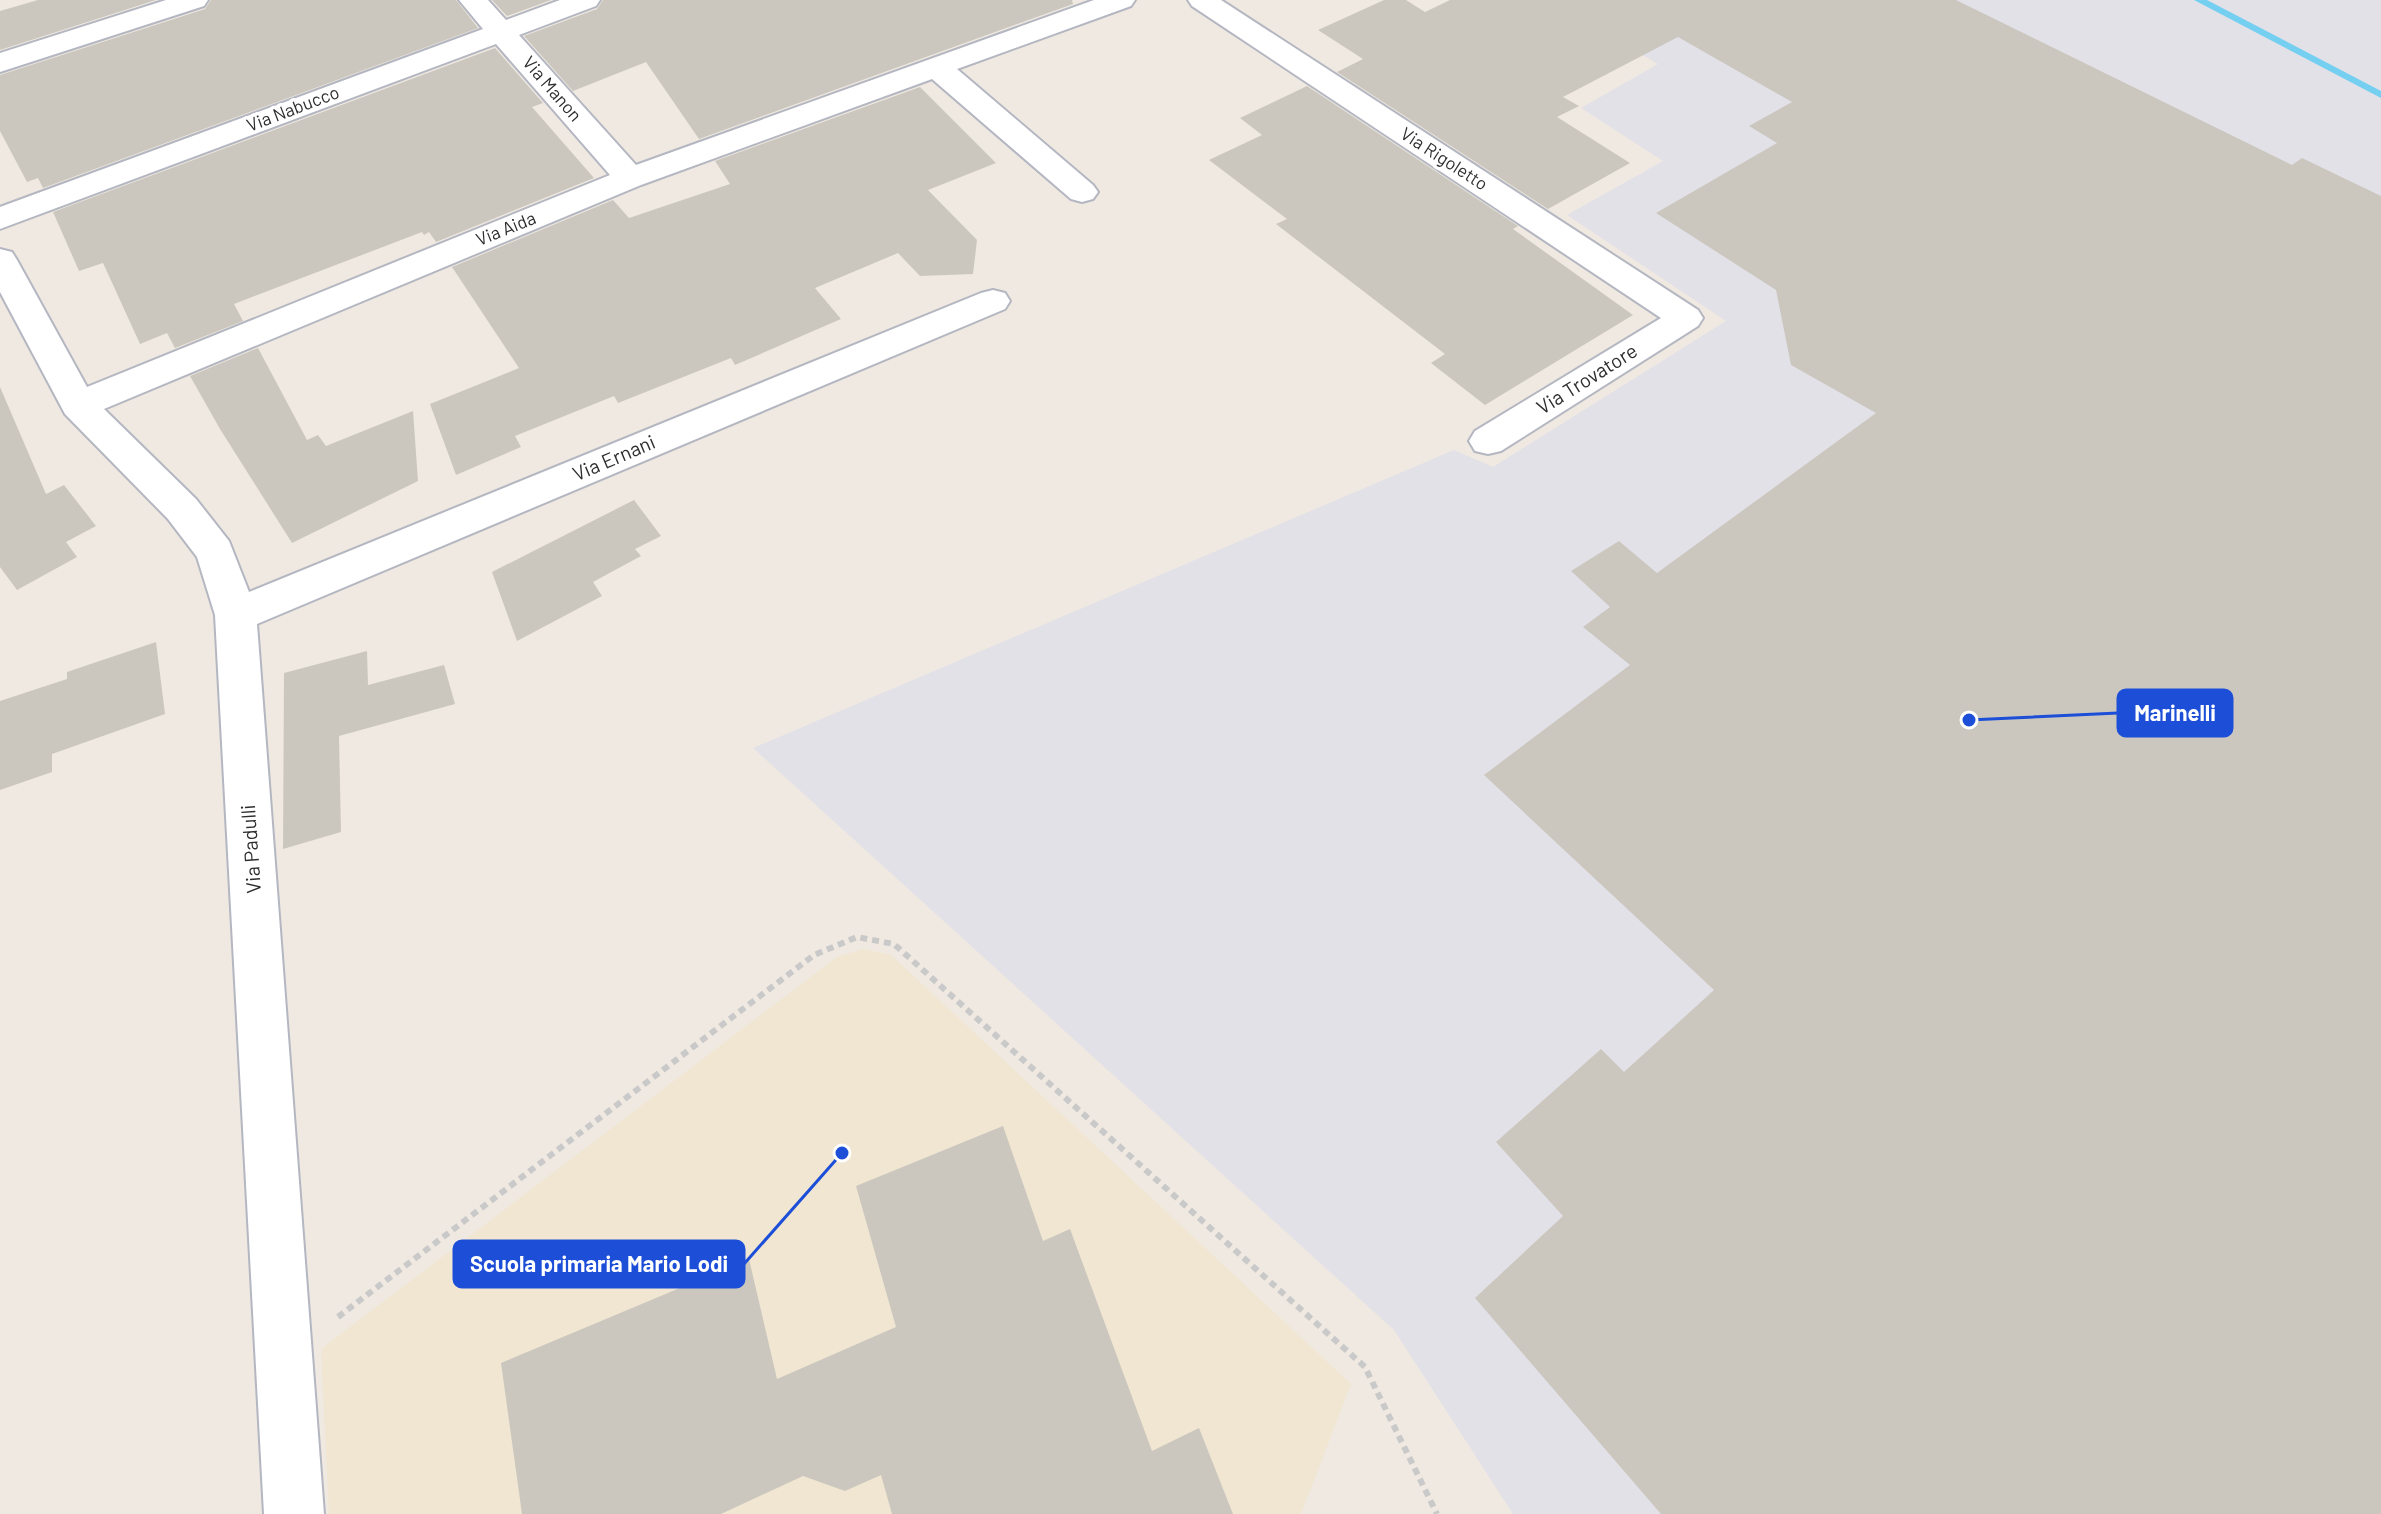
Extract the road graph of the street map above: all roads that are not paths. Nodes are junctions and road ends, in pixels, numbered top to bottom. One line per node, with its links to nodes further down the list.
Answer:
1 (194, 0): 7 (street)
2 (473, 0): 6 (street, Via Manon)
3 (586, 0): 6 (street, Via Nabucco)
4 (1121, 0): 8 (street, Via Aida)
5 (1202, 0): 14 (street, Via Rigoletto)
6 (500, 31): 9 (street, Via Manon); 11 (street, Via Nabucco)
7 (0, 63)
8 (938, 68): 9 (street, Via Aida); 10 (street)
9 (630, 178): 15 (street, Via Aida)
10 (1082, 192)
11 (0, 219)
12 (0, 260): 15 (street, Via Padulli)
13 (993, 301): 17 (street, Via Ernani)
14 (1686, 318): 16 (street, Via Trovatore)
15 (78, 405): 17 (street, Via Padulli)
16 (1488, 441)
17 (236, 615): 18 (street, Via Padulli)
18 (294, 1514)

